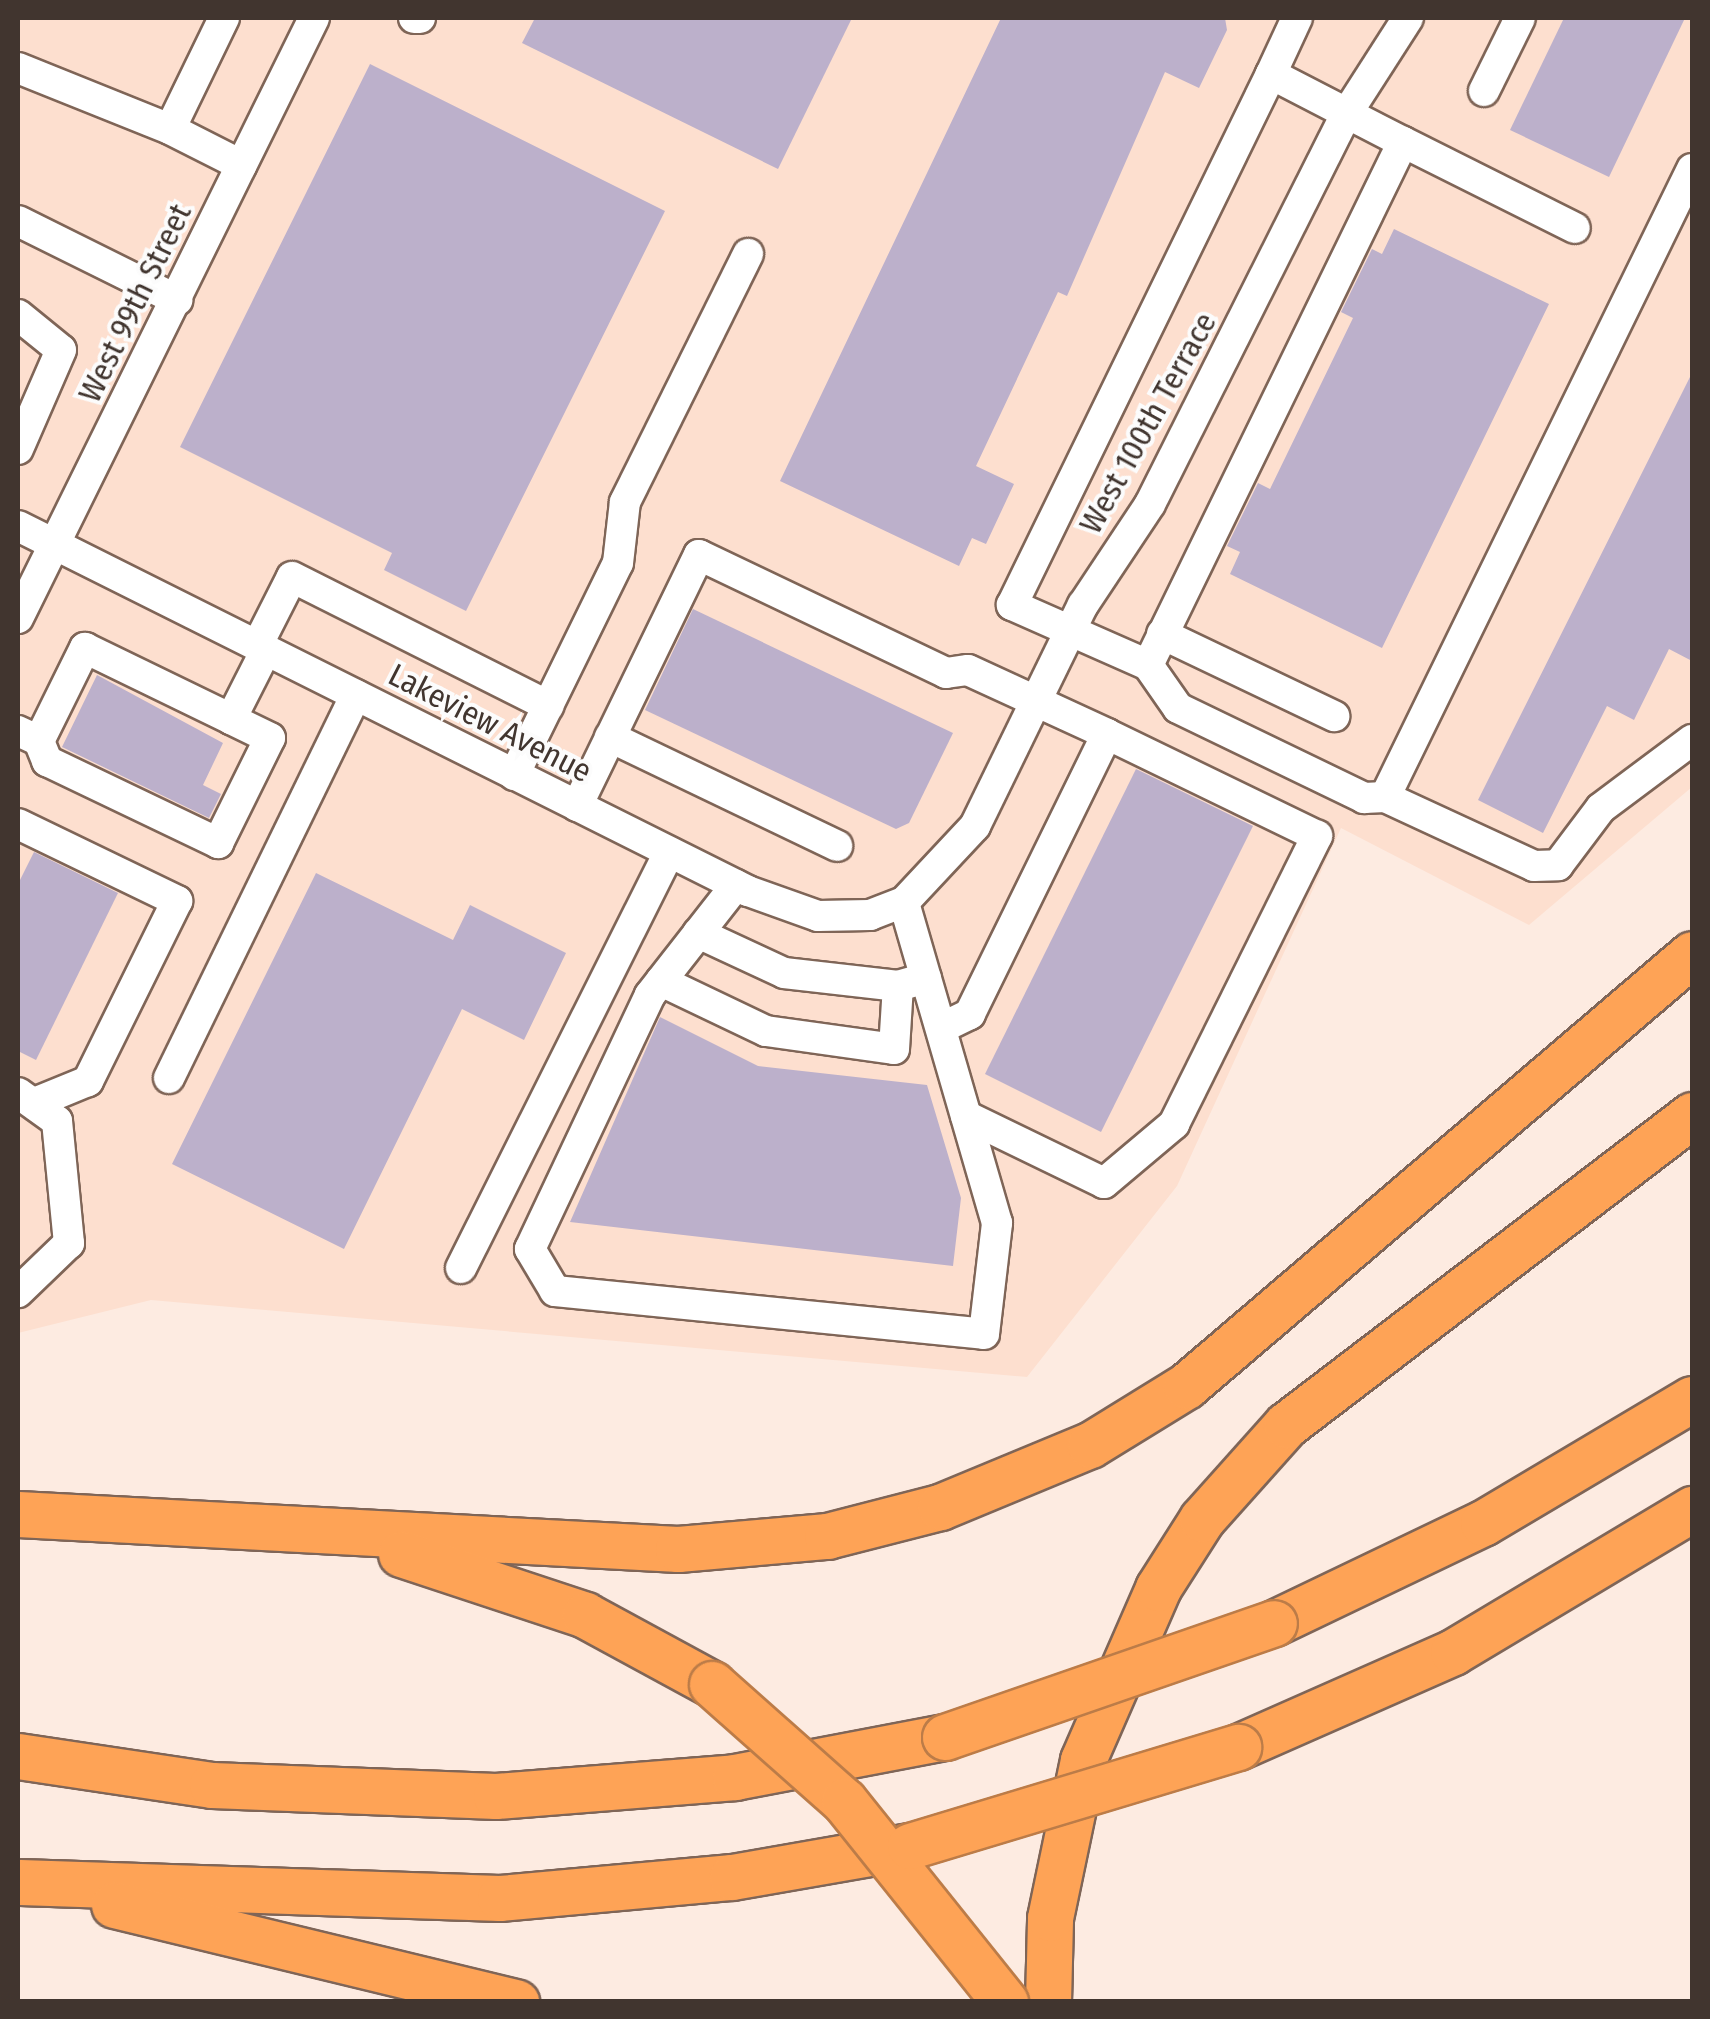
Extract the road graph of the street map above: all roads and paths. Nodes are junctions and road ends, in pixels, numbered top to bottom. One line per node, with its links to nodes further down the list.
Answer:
1 (224, 18): 10 (street)
2 (314, 18): 12 (street, West 99th Street)
3 (1298, 18): 7 (street)
4 (1408, 18): 9 (street, West 100th Terrace)
5 (1520, 18): 8 (street)
6 (18, 68): 10 (street)
7 (1270, 74): 9 (street); 23 (street)
8 (1484, 91)
9 (1346, 113): 11 (street); 23 (street, West 100th Terrace)
10 (170, 129): 12 (street)
11 (1403, 142): 15 (street); 24 (street)
12 (241, 165): 17 (street, West 99th Street)
13 (1692, 169): 37 (street)
14 (18, 221): 17 (street)
15 (1575, 228)
16 (748, 254): 29 (street)
17 (177, 300): 21 (street, West 99th Street)
18 (18, 315): 19 (street)
19 (18, 449)
20 (18, 526): 21 (street, Lakeview Avenue)
21 (55, 545): 22 (street, West 99th Street); 25 (street, Lakeview Avenue)
22 (18, 618)
23 (1069, 632): 26 (street); 28 (street, West 100th Terrace)
24 (1162, 634): 26 (street); 30 (street)
25 (262, 648): 27 (street, Lakeview Avenue); 29 (street); 31 (street)
26 (1148, 664): 37 (street)
27 (356, 696): 36 (street, Lakeview Avenue); 49 (street)
28 (1036, 700): 32 (street); 34 (street); 43 (street, West 100th Terrace)
29 (548, 706): 36 (street)
30 (1334, 716)
31 (231, 719): 33 (street); 33 (street)
32 (1107, 734): 48 (street); 52 (street)
33 (28, 736)
34 (610, 737): 38 (street); 40 (street)
35 (1692, 740): 37 (street)
36 (514, 775): 38 (street, Lakeview Avenue)
37 (1386, 797)
38 (577, 806): 41 (street, Lakeview Avenue)
39 (18, 824): 50 (street)
40 (836, 846)
41 (669, 852): 42 (street, Lakeview Avenue); 55 (street)
42 (736, 885): 43 (street, Lakeview Avenue); 44 (street)
43 (904, 902): 47 (street)
44 (698, 933): 46 (street); 47 (street)
45 (1692, 954): 60 (highway)
46 (662, 980): 47 (street); 52 (street)
47 (912, 982): 48 (street)
48 (941, 1028): 52 (street)
49 (170, 1078)
50 (27, 1098): 56 (street)
51 (1692, 1099): 54 (highway)
52 (966, 1116)
53 (1692, 1116): 54 (highway)
54 (1644, 1151): 65 (highway)
55 (461, 1268)
56 (18, 1292)
57 (1692, 1400): 61 (highway, bridge)
58 (1692, 1509): 62 (highway, bridge)
59 (18, 1514): 60 (highway)
60 (305, 1536): 64 (highway, bridge)
61 (18, 1756)
62 (19, 1882): 63 (highway)
63 (516, 2002)
64 (1005, 2002)
65 (1048, 2002)

